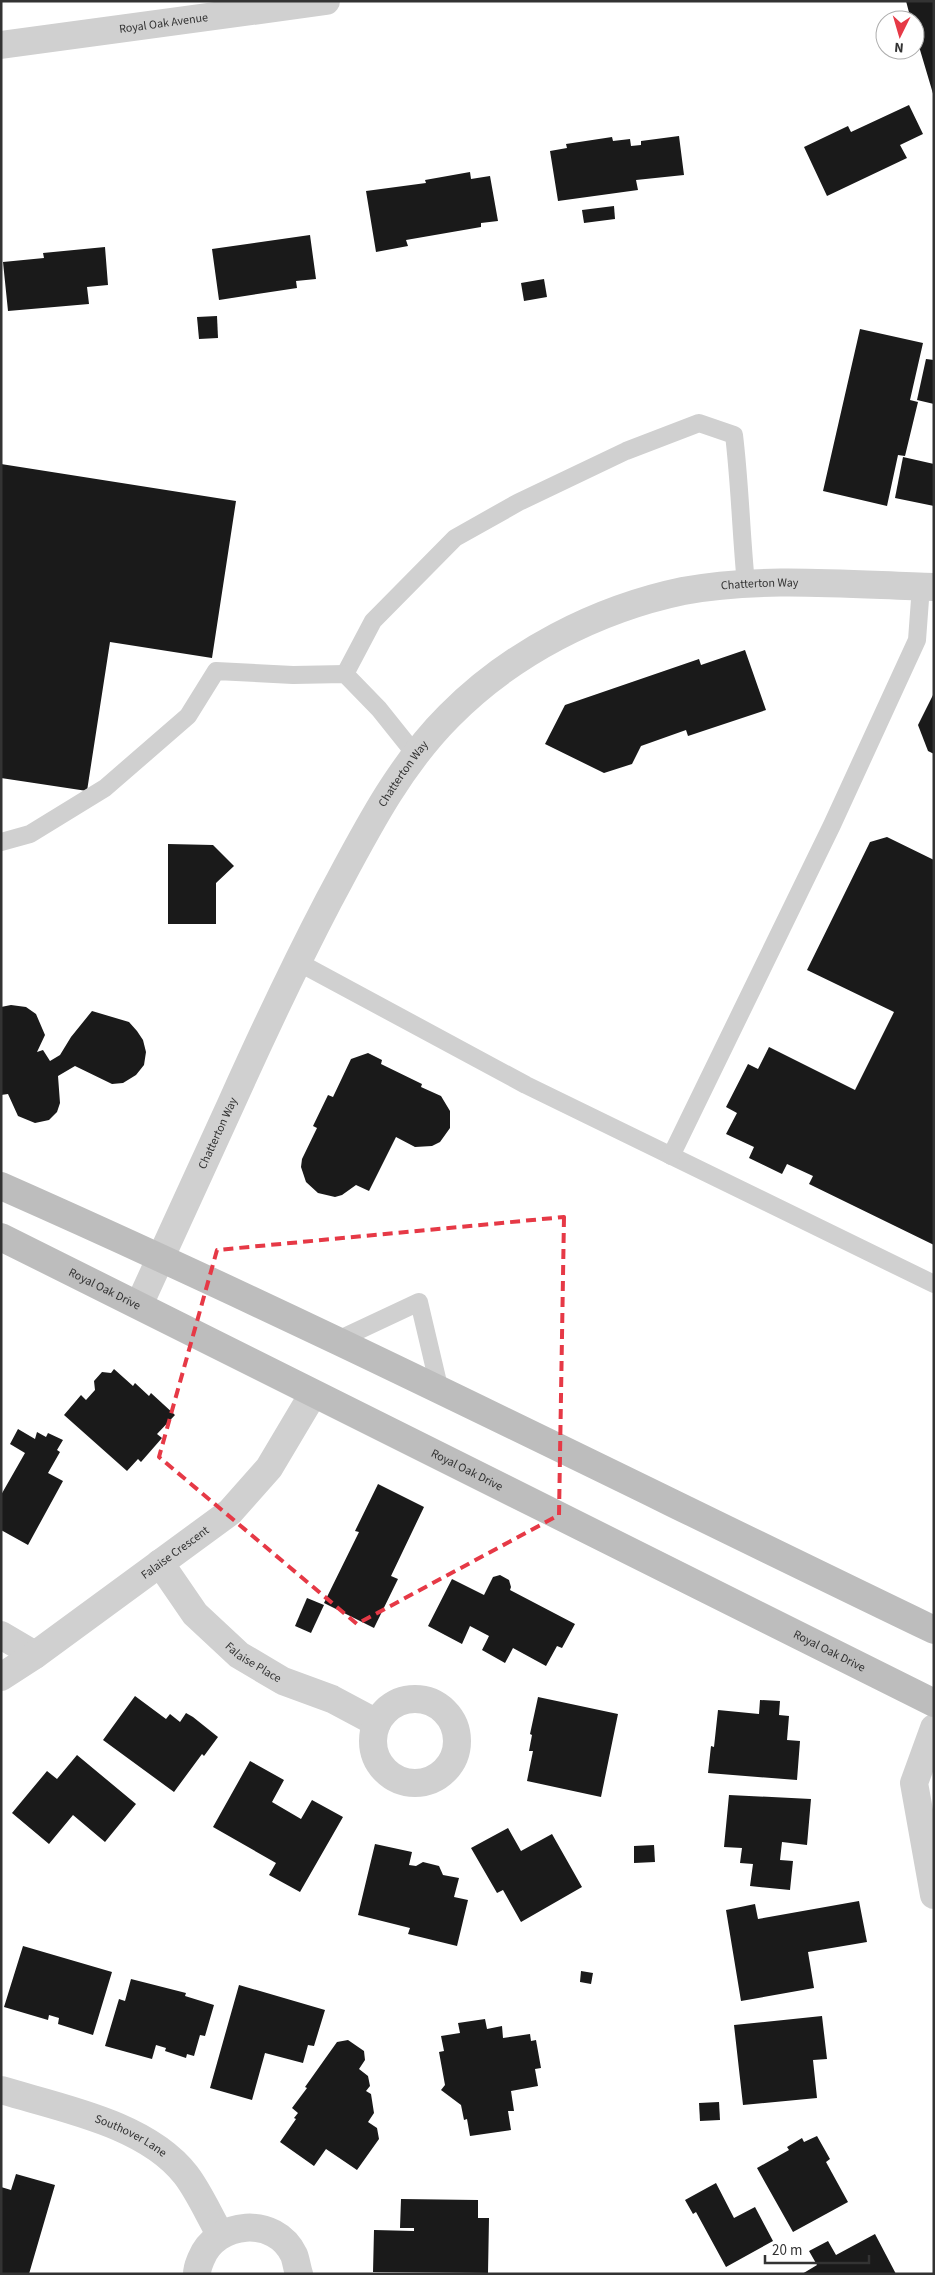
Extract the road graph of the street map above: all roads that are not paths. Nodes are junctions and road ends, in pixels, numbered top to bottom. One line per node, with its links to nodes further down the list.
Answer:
1 (326, 1): 2 (street, Royal Oak Avenue)
2 (1, 45)
3 (746, 584): 4 (street, Chatterton Way); 5 (lane); 6 (street, Chatterton Way)
4 (927, 587): 9 (lane)
5 (345, 674): 6 (lane); 7 (lane)
6 (414, 754): 8 (street, Chatterton Way)
7 (1, 842)
8 (296, 962): 9 (lane); 12 (street, Chatterton Way)
9 (672, 1156): 13 (lane)
10 (1, 1186): 12 (main road)
11 (1, 1237): 14 (main road, Royal Oak Drive)
12 (160, 1256): 14 (street, Chatterton Way); 15 (main road)
13 (934, 1284)
14 (139, 1305): 17 (main road, Royal Oak Drive)
15 (338, 1340): 16 (main road); 16 (lane)
16 (440, 1391): 19 (main road)
17 (313, 1394): 18 (street, Falaise Crescent); 23 (main road, Royal Oak Drive)
18 (160, 1563): 21 (street, Falaise Crescent); 24 (street, Falaise Place)
19 (934, 1630)
20 (1, 1635): 21 (street)
21 (35, 1655): 22 (street, Falaise Crescent)
22 (1, 1677)
23 (934, 1703)
24 (376, 1723)
25 (934, 1728): 26 (street)
26 (934, 1895)
27 (1, 2090): 28 (street, Southover Lane)
28 (220, 2234): 29 (street); 30 (street)
29 (197, 2274)
30 (299, 2274)

